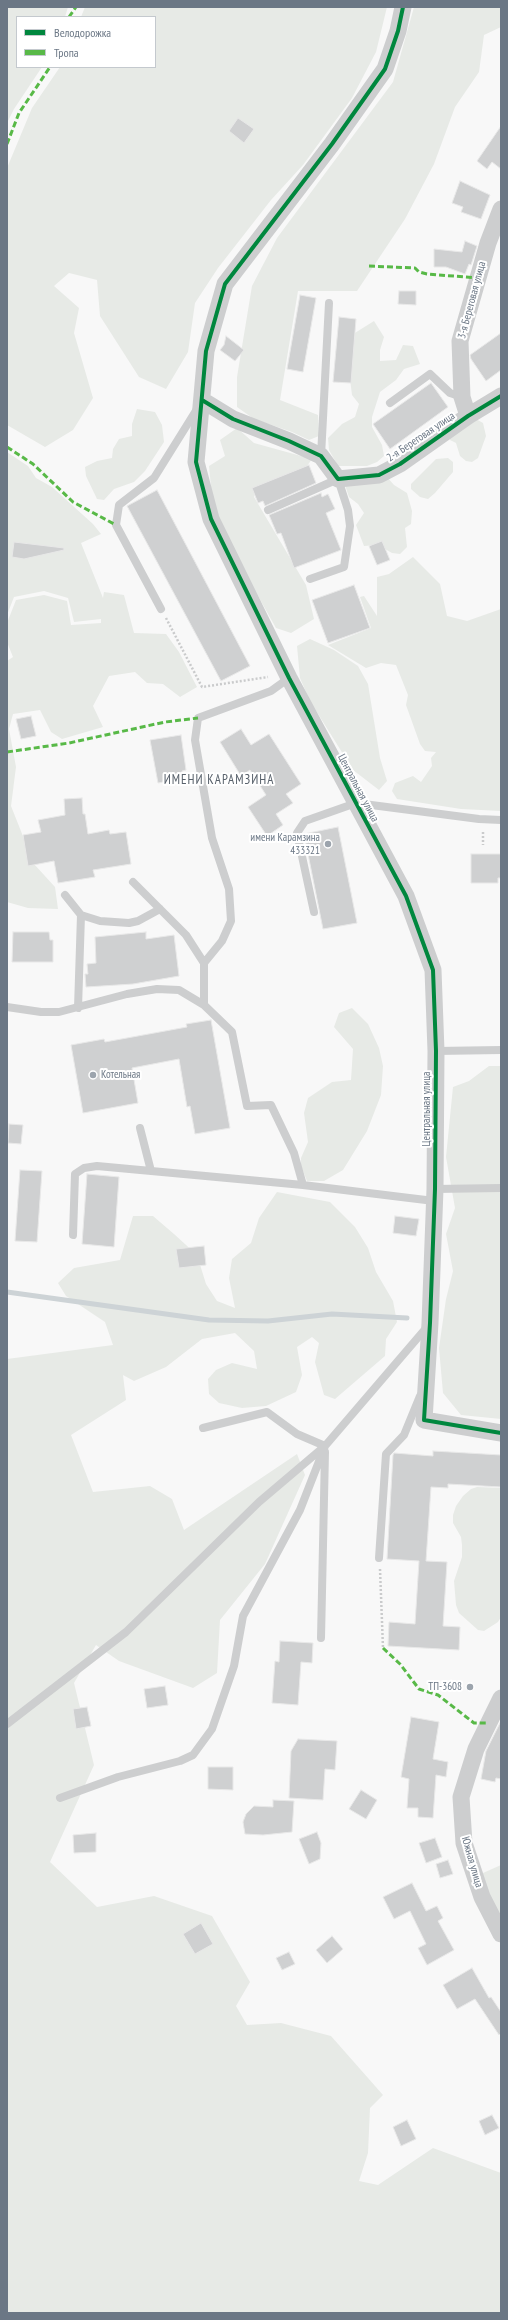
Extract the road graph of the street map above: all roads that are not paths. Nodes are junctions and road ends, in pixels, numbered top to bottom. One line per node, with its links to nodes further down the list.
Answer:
1 (404, 7): 5 (street, Центральная улица)
2 (501, 209): 4 (street, 3-я Береговая улица)
3 (329, 303): 9 (lane)
4 (462, 397): 7 (lane); 8 (street, 3-я Береговая улица)
5 (202, 400): 9 (street); 13 (lane); 14 (street, Центральная улица)
6 (498, 400): 8 (street, 2-я Береговая улица)
7 (390, 403)
8 (468, 416): 10 (street, 2-я Береговая улица)
9 (321, 456): 10 (street)
10 (338, 479): 11 (lane); 12 (lane)
11 (268, 510)
12 (310, 579)
13 (161, 609)
14 (282, 677): 15 (street, Центральная улица); 22 (lane)
15 (356, 803): 16 (lane); 20 (lane); 27 (street, Центральная улица)
16 (501, 820)
17 (133, 882): 19 (lane)
18 (65, 895): 21 (lane)
19 (160, 910): 21 (lane); 22 (lane)
20 (314, 912)
21 (81, 915): 25 (lane)
22 (204, 963): 23 (lane)
23 (204, 1005): 25 (lane); 30 (lane)
24 (7, 1007): 25 (lane)
25 (78, 1008)
26 (501, 1050): 27 (lane)
27 (436, 1051): 32 (street, Центральная улица)
28 (140, 1128): 29 (lane)
29 (151, 1171): 30 (lane); 33 (lane)
30 (303, 1185): 32 (lane)
31 (501, 1188): 32 (lane)
32 (435, 1195): 34 (street, Центральная улица)
33 (74, 1235)
34 (430, 1323): 35 (street, Центральная улица); 38 (lane)
35 (426, 1384): 37 (street, Центральная улица); 39 (lane)
36 (203, 1428): 38 (lane)
37 (501, 1433)
38 (325, 1446): 40 (lane); 43 (lane); 44 (lane)
39 (379, 1558)
40 (320, 1638)
41 (501, 1698): 42 (street, Южная улица)
42 (495, 1722): 45 (street, Южная улица)
43 (7, 1724)
44 (60, 1798)
45 (501, 1934)

